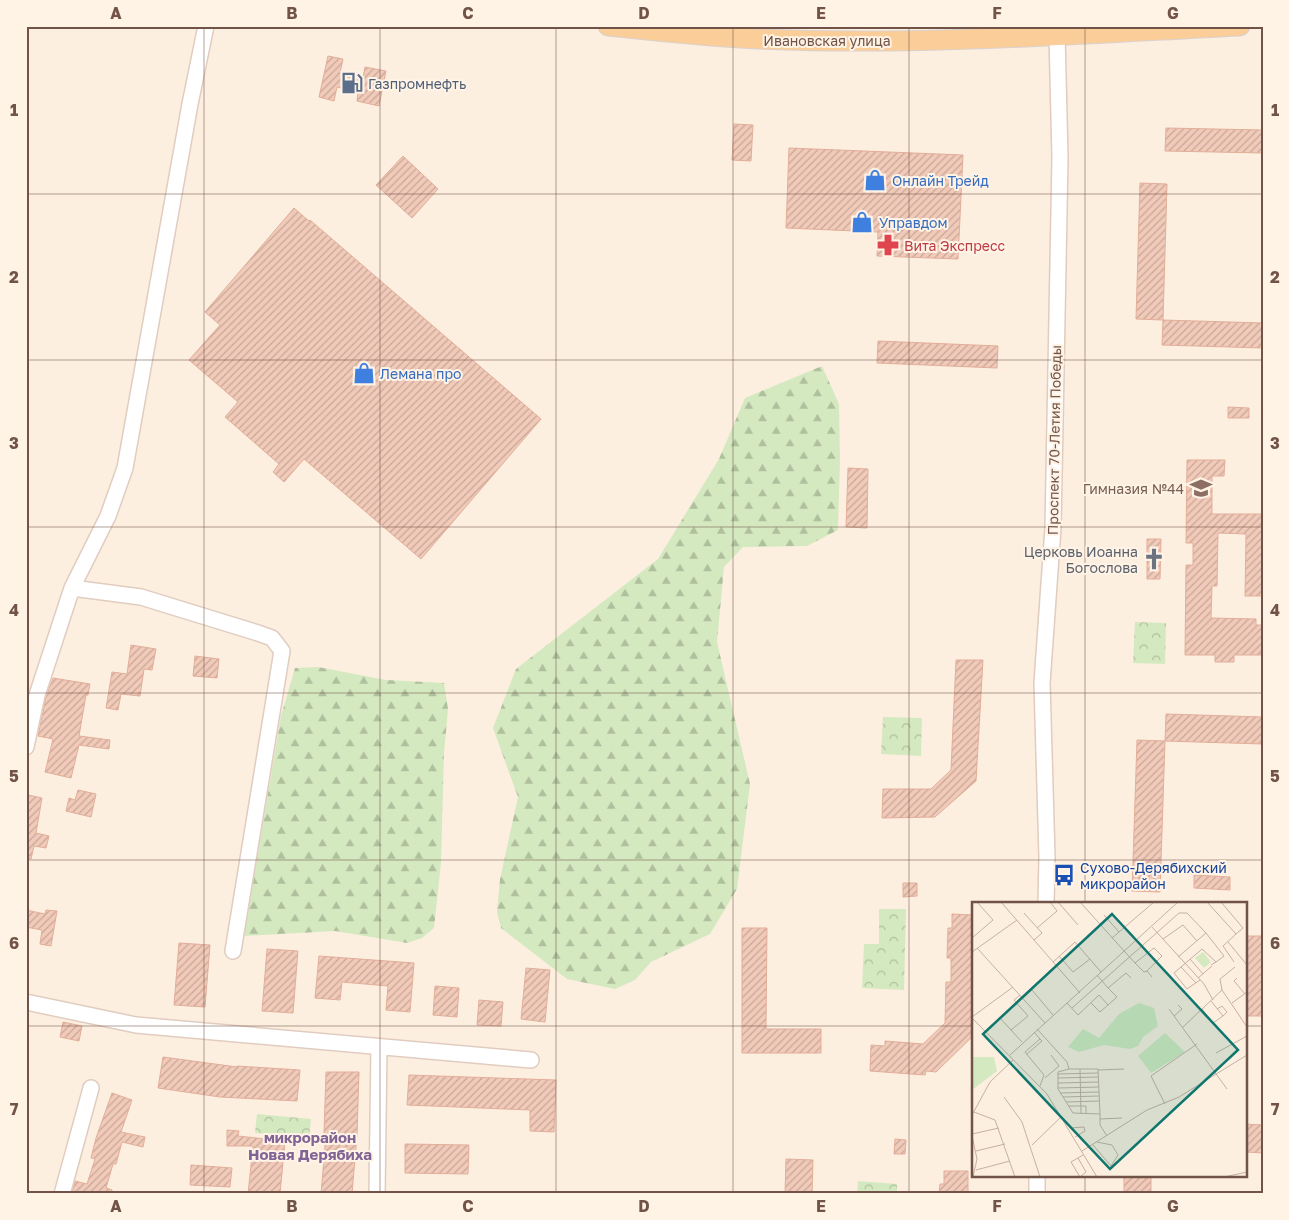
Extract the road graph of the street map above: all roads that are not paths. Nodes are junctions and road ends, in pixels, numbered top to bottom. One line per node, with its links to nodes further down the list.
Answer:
1 (206, 26): 8 (street)
2 (608, 26): 7 (main road, Ивановская улица)
3 (676, 26): 7 (main road)
4 (1240, 26): 5 (main road)
5 (1055, 29): 6 (main road); 7 (main road); 10 (street, Проспект 70-Летия Победы)
6 (1013, 30): 7 (main road)
7 (987, 36)
8 (72, 588): 9 (street); 11 (street)
9 (26, 747)
10 (1046, 902)
11 (233, 951)
12 (26, 1002): 13 (street)
13 (380, 1046): 14 (street); 18 (street)
14 (531, 1060)
15 (91, 1088): 17 (street)
16 (1037, 1178): 19 (street)
17 (62, 1194)
18 (377, 1194)
19 (1037, 1194)

